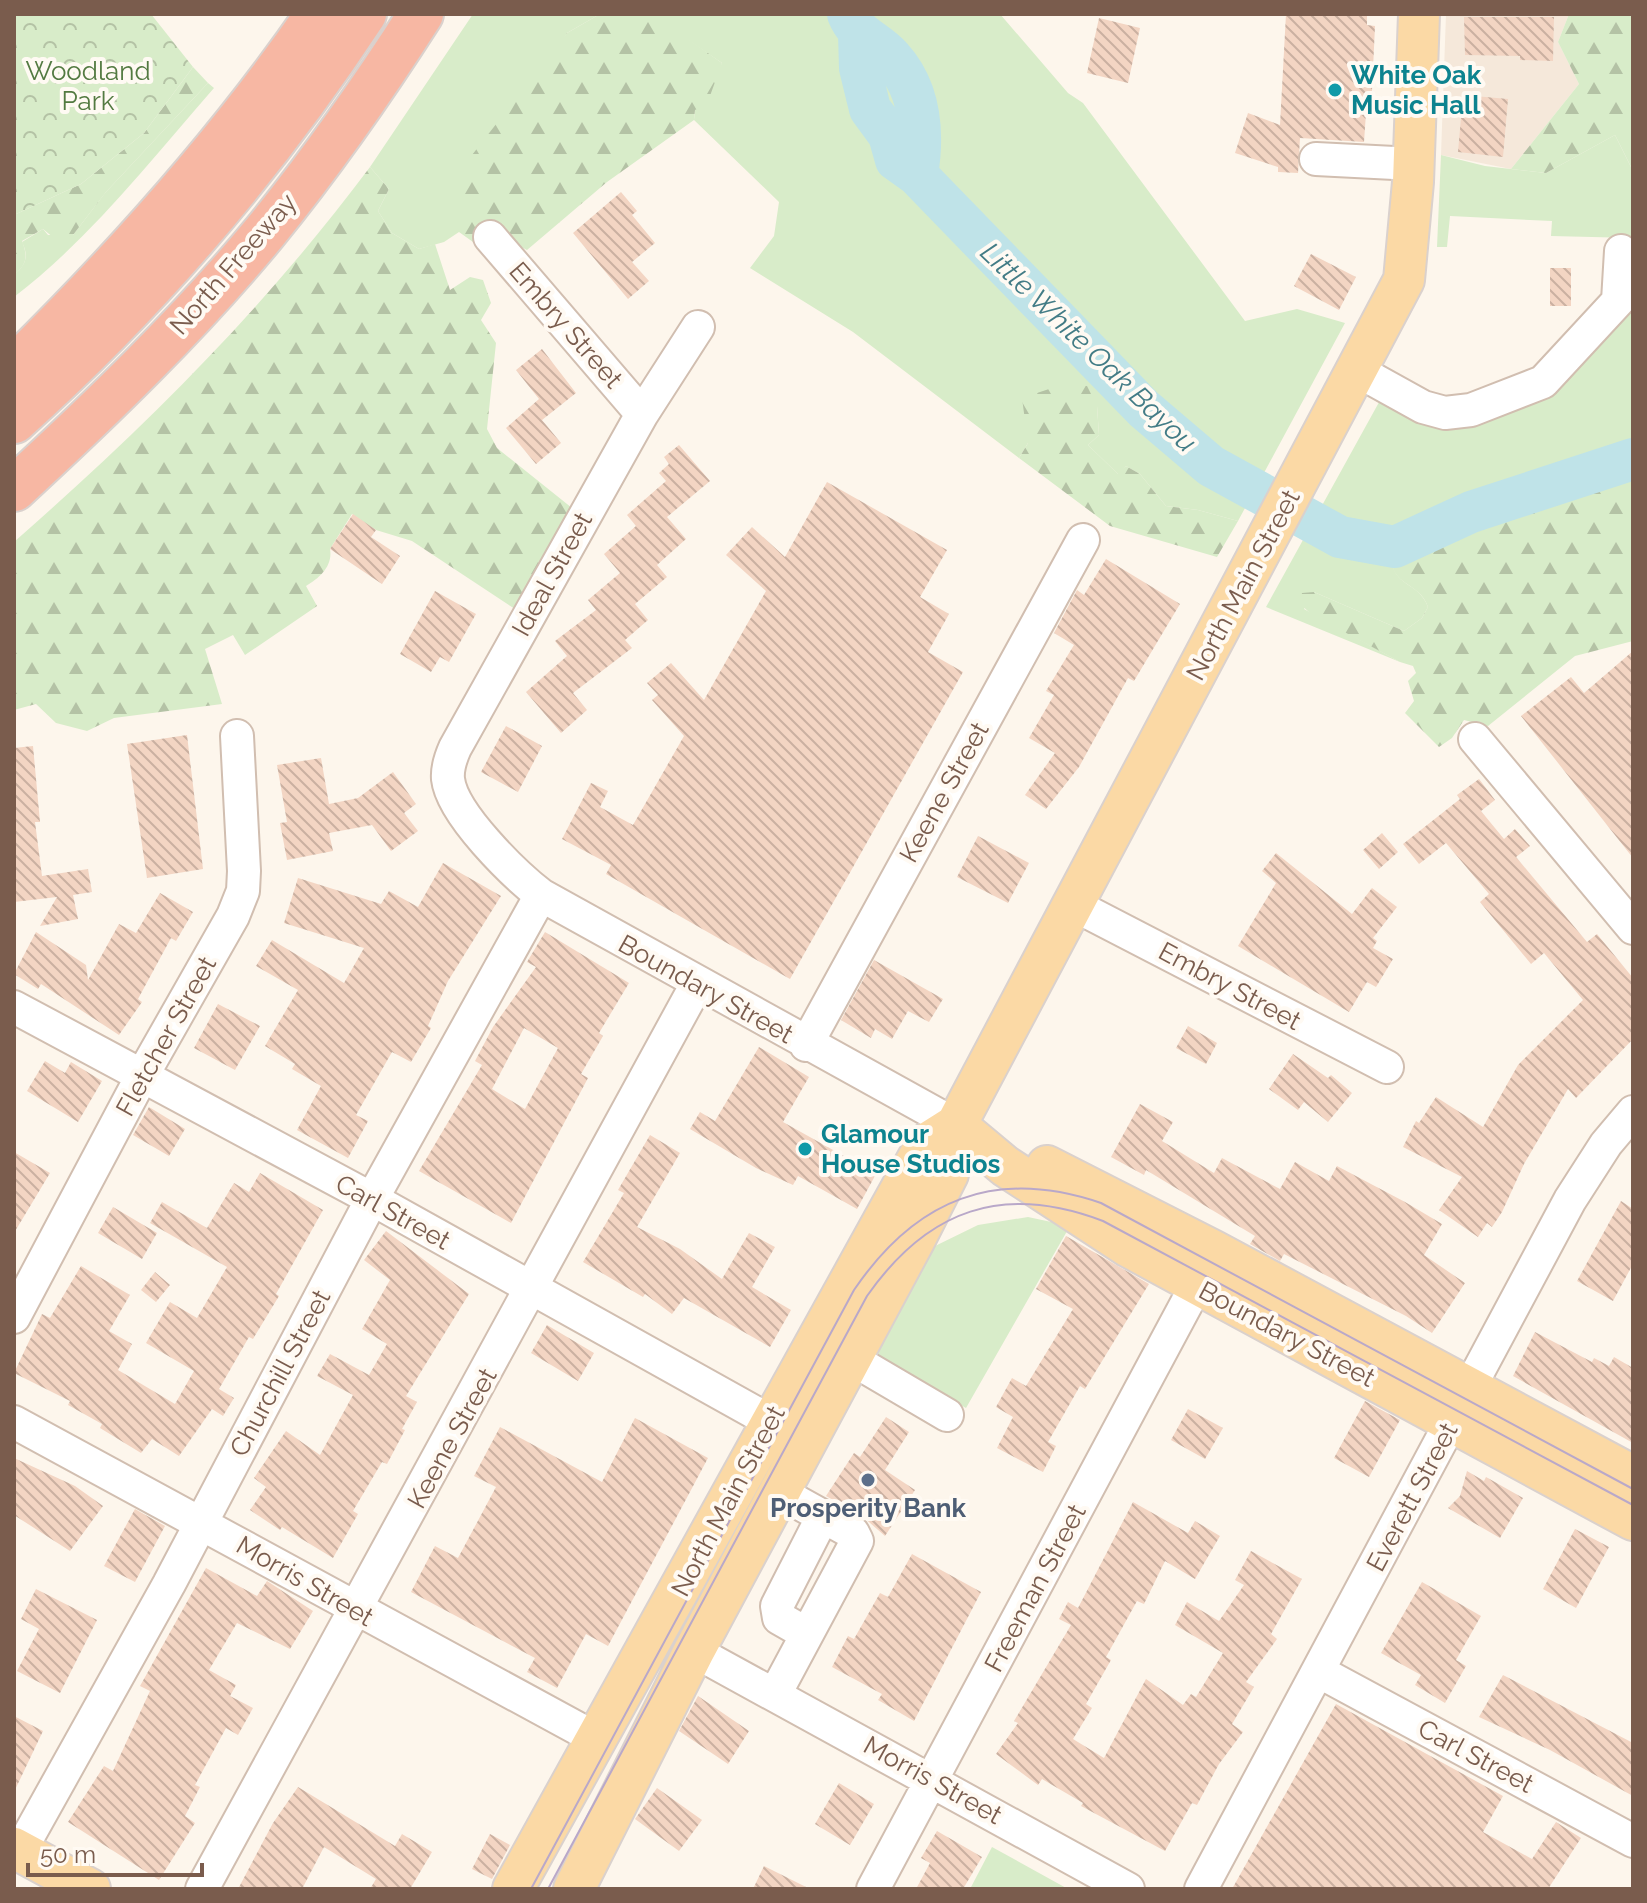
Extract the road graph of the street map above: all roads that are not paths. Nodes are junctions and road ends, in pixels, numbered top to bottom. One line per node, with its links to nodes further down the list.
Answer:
1 (318, 14): 9 (highway)
2 (364, 14): 15 (highway, North Freeway)
3 (421, 14): 16 (highway, North Freeway)
4 (1419, 14): 6 (main road, North Main Street)
5 (1316, 159): 6 (street)
6 (1414, 164): 13 (main road, North Main Street)
7 (490, 237): 14 (street, Embry Street)
8 (1621, 251): 13 (street)
9 (114, 267): 10 (highway); 12 (highway)
10 (14, 325)
11 (698, 327): 14 (street, Ideal Street)
12 (14, 368)
13 (1358, 371): 22 (main road, North Main Street)
14 (642, 414): 20 (street, Ideal Street)
15 (14, 421)
16 (14, 489)
17 (1083, 540): 26 (street, Keene Street)
18 (237, 736): 28 (street, Fletcher Street)
19 (1475, 739): 23 (street)
20 (476, 828): 21 (street, Boundary Street)
21 (541, 895): 24 (street, Boundary Street); 31 (street, Churchill Street)
22 (1074, 905): 27 (street, Embry Street); 30 (main road, North Main Street)
23 (1633, 928)
24 (697, 984): 26 (street, Boundary Street); 33 (street, Keene Street)
25 (14, 1007): 28 (street, Carl Street)
26 (806, 1045): 30 (street, Boundary Street)
27 (1387, 1067)
28 (142, 1076): 31 (street, Carl Street); 34 (street, Fletcher Street)
29 (1633, 1112): 36 (street, Everett Street)
30 (956, 1125): 32 (main road, Boundary Street); 35 (main road, North Main Street); 36 (main road, Boundary Street); 38 (main road, North Main Street)
31 (372, 1199): 33 (street, Carl Street); 43 (street, Churchill Street)
32 (1196, 1286): 36 (main road, Boundary Street); 49 (street, Freeman Street)
33 (532, 1291): 38 (street, Carl Street); 44 (street, Keene Street)
34 (14, 1317)
35 (850, 1358): 37 (street); 41 (main road, North Main Street)
36 (1462, 1405): 40 (main road, Boundary Street); 42 (main road, Boundary Street); 46 (street, Everett Street)
37 (947, 1415)
38 (770, 1421): 48 (main road, North Main Street)
39 (14, 1422): 43 (street, Morris Street)
40 (1633, 1476)
41 (779, 1492): 45 (main road, North Main Street); 47 (street)
42 (1633, 1520)
43 (201, 1521): 44 (street, Morris Street); 51 (street, Churchill Street)
44 (356, 1611): 48 (street, Morris Street); 53 (street, Keene Street)
45 (694, 1651): 47 (street, Morris Street); 55 (main road, North Main Street)
46 (1318, 1671): 50 (street, Carl Street); 58 (street, Everett Street)
47 (775, 1694): 49 (street, Morris Street)
48 (597, 1739): 54 (main road, North Main Street)
49 (932, 1778): 56 (street, Freeman Street); 57 (street, Morris Street)
50 (1633, 1841)
51 (17, 1850): 52 (main road)
52 (90, 1889)
53 (202, 1889)
54 (513, 1889)
55 (574, 1889)
56 (873, 1889)
57 (1128, 1889)
58 (1201, 1889)

